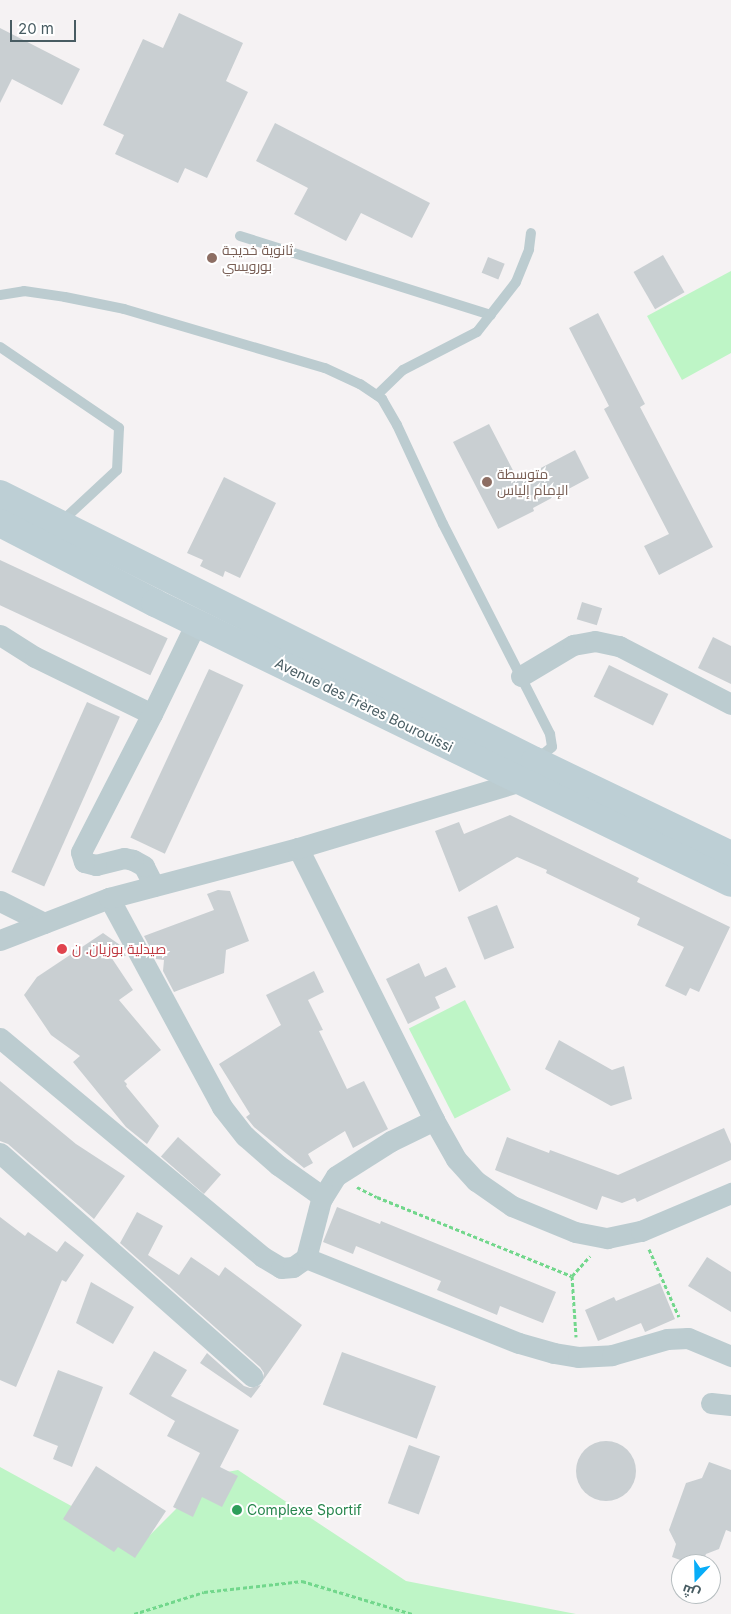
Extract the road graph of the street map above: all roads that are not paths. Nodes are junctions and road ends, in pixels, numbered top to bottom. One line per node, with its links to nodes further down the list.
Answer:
1 (531, 233): 4 (lane)
2 (240, 236): 4 (lane)
3 (0, 294): 6 (lane)
4 (491, 315): 6 (lane)
5 (0, 347): 9 (lane)
6 (377, 395): 12 (lane)
7 (0, 494): 9 (main road)
8 (0, 523): 10 (main road, Avenue des Frères Bourouissi)
9 (60, 524): 15 (main road)
10 (196, 623): 14 (street); 15 (main road, Avenue des Frères Bourouissi)
11 (0, 635): 14 (street)
12 (521, 676): 13 (street); 15 (lane)
13 (731, 704)
14 (152, 714): 19 (street)
15 (529, 771): 16 (street); 17 (main road); 18 (main road, Avenue des Frères Bourouissi)
16 (298, 848): 19 (street); 25 (street)
17 (731, 855)
18 (731, 883)
19 (154, 886): 20 (street)
20 (109, 898): 22 (street); 28 (street)
21 (0, 901): 22 (street)
22 (44, 923): 23 (street)
23 (0, 940)
24 (0, 1038): 29 (street)
25 (434, 1120): 27 (street); 28 (street)
26 (0, 1153): 31 (street)
27 (731, 1193)
28 (323, 1197): 29 (street)
29 (306, 1258): 30 (street)
30 (731, 1356)
31 (252, 1376)

